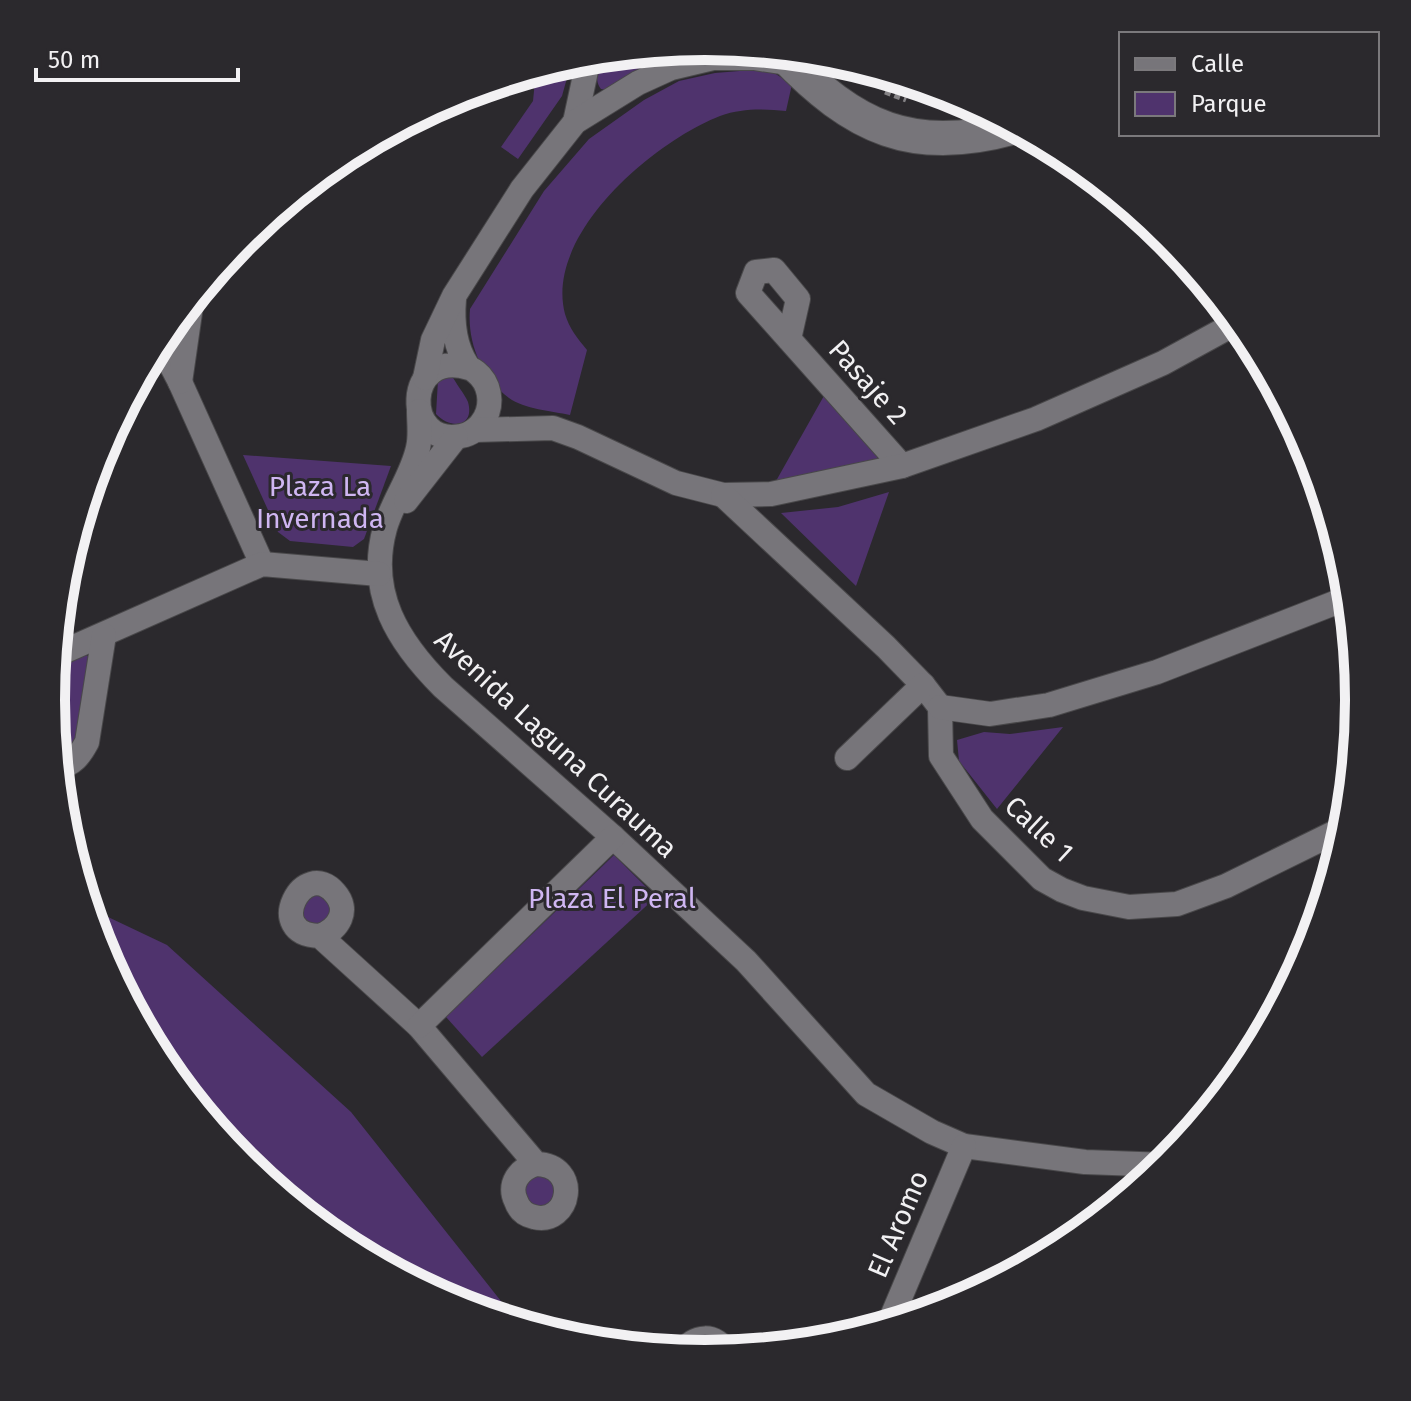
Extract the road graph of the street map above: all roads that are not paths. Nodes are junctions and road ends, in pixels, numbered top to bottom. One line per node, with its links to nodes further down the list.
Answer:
1 (695, 60): 4 (street, Avenida Laguna Curauma)
2 (796, 66): 5 (street)
3 (586, 71): 4 (street, Avenida Laguna Curauma)
4 (575, 122): 6 (street, Avenida Laguna Curauma)
5 (999, 132)
6 (454, 296): 11 (street); 12 (street, Avenida Laguna Curauma)
7 (189, 323): 13 (street)
8 (1226, 328): 18 (street)
9 (789, 339): 18 (street, Pasaje 2)
10 (166, 356): 13 (street)
11 (469, 368): 12 (street); 14 (street)
12 (425, 378): 15 (street, Avenida Laguna Curauma)
13 (180, 382): 21 (street)
14 (490, 400): 16 (street); 17 (street)
15 (419, 411): 17 (street); 20 (street, Avenida Laguna Curauma)
16 (537, 427): 17 (street); 19 (street)
17 (465, 434): 20 (street)
18 (902, 466): 19 (street)
19 (723, 495): 26 (street)
20 (385, 528): 22 (street, Avenida Laguna Curauma)
21 (262, 564): 22 (street); 24 (street)
22 (379, 574): 31 (street, Avenida Laguna Curauma)
23 (1338, 602): 27 (street)
24 (104, 635): 25 (street); 29 (street)
25 (67, 650)
26 (923, 685): 27 (street); 28 (street)
27 (940, 707): 30 (street, Calle 1)
28 (847, 758)
29 (68, 764)
30 (1332, 834)
31 (613, 837): 33 (street); 34 (street, Avenida Laguna Curauma)
32 (320, 936): 33 (street)
33 (419, 1026): 35 (street)
34 (964, 1146): 36 (street, Avenida Laguna Curauma); 37 (street, El Aromo)
35 (536, 1164)
36 (1146, 1164)
37 (894, 1312)
38 (693, 1341): 39 (street)
39 (717, 1341)

